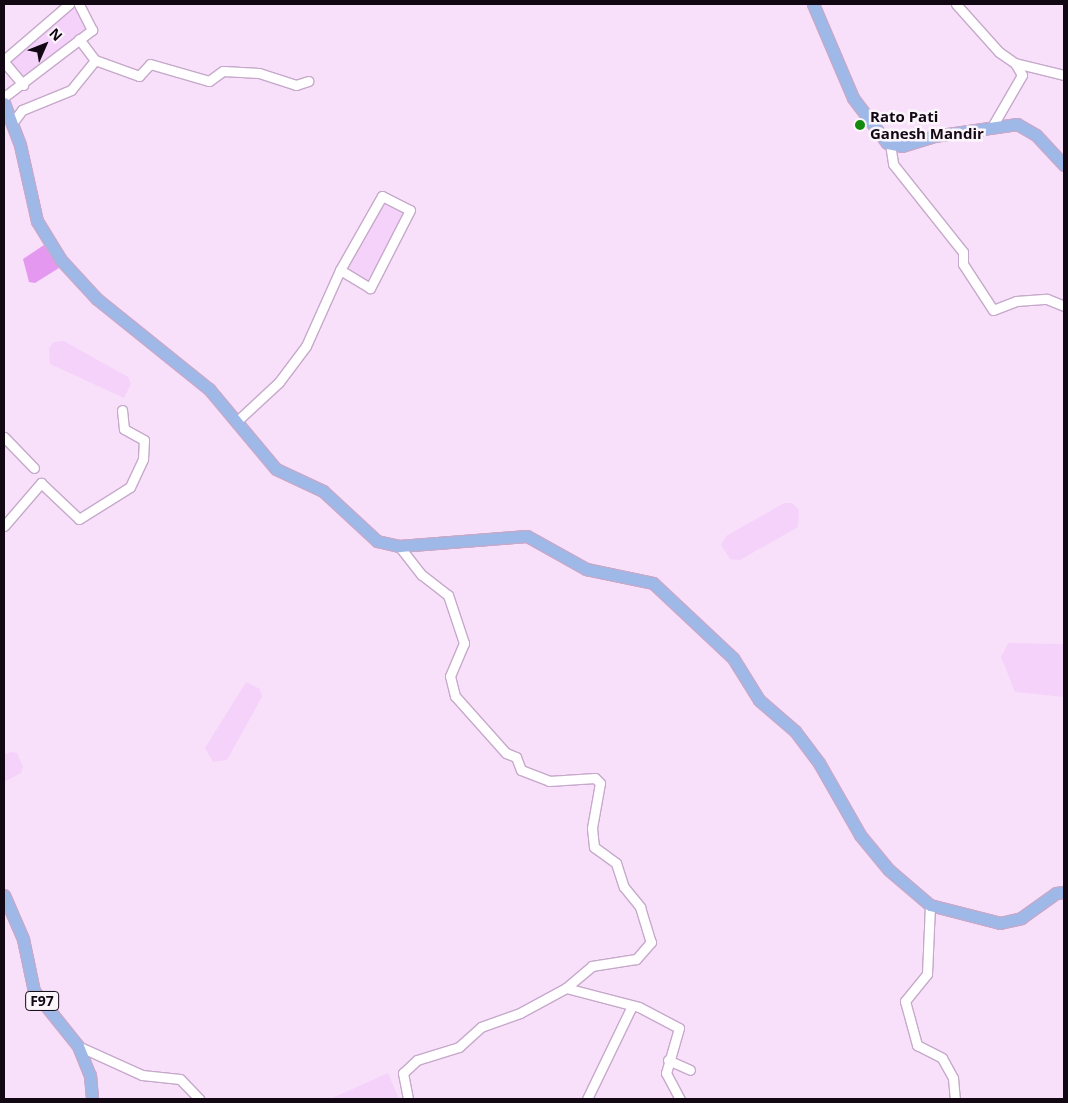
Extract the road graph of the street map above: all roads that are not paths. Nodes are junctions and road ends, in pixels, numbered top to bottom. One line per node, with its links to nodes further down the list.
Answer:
1 (69, 4): 7 (street)
2 (79, 4): 5 (street)
3 (813, 4): 16 (main road)
4 (956, 4): 8 (street)
5 (79, 39): 6 (street); 11 (street)
6 (95, 60): 10 (street); 14 (street)
7 (4, 61): 11 (street)
8 (1016, 62): 9 (street); 15 (street)
9 (1064, 75)
10 (308, 81)
11 (23, 86): 12 (street)
12 (4, 97)
13 (4, 103): 14 (main road)
14 (13, 122): 21 (main road)
15 (993, 126): 16 (main road); 17 (main road)
16 (890, 144): 19 (street)
17 (1064, 165)
18 (340, 270): 18 (street); 21 (street)
19 (1064, 306)
20 (122, 410): 24 (street)
21 (236, 422): 25 (main road)
22 (4, 437): 23 (street)
23 (34, 468)
24 (4, 526)
25 (399, 546): 28 (main road); 29 (street)
26 (1064, 892): 28 (main road)
27 (4, 896): 31 (main road, F97)
28 (930, 904): 39 (street)
29 (566, 988): 30 (street); 36 (street)
30 (631, 1008): 32 (street); 37 (street)
31 (78, 1046): 34 (main road, F97); 35 (street)
32 (668, 1060): 33 (street); 38 (street)
33 (690, 1070)
34 (92, 1099)
35 (199, 1099)
36 (408, 1099)
37 (587, 1099)
38 (680, 1099)
39 (955, 1099)

